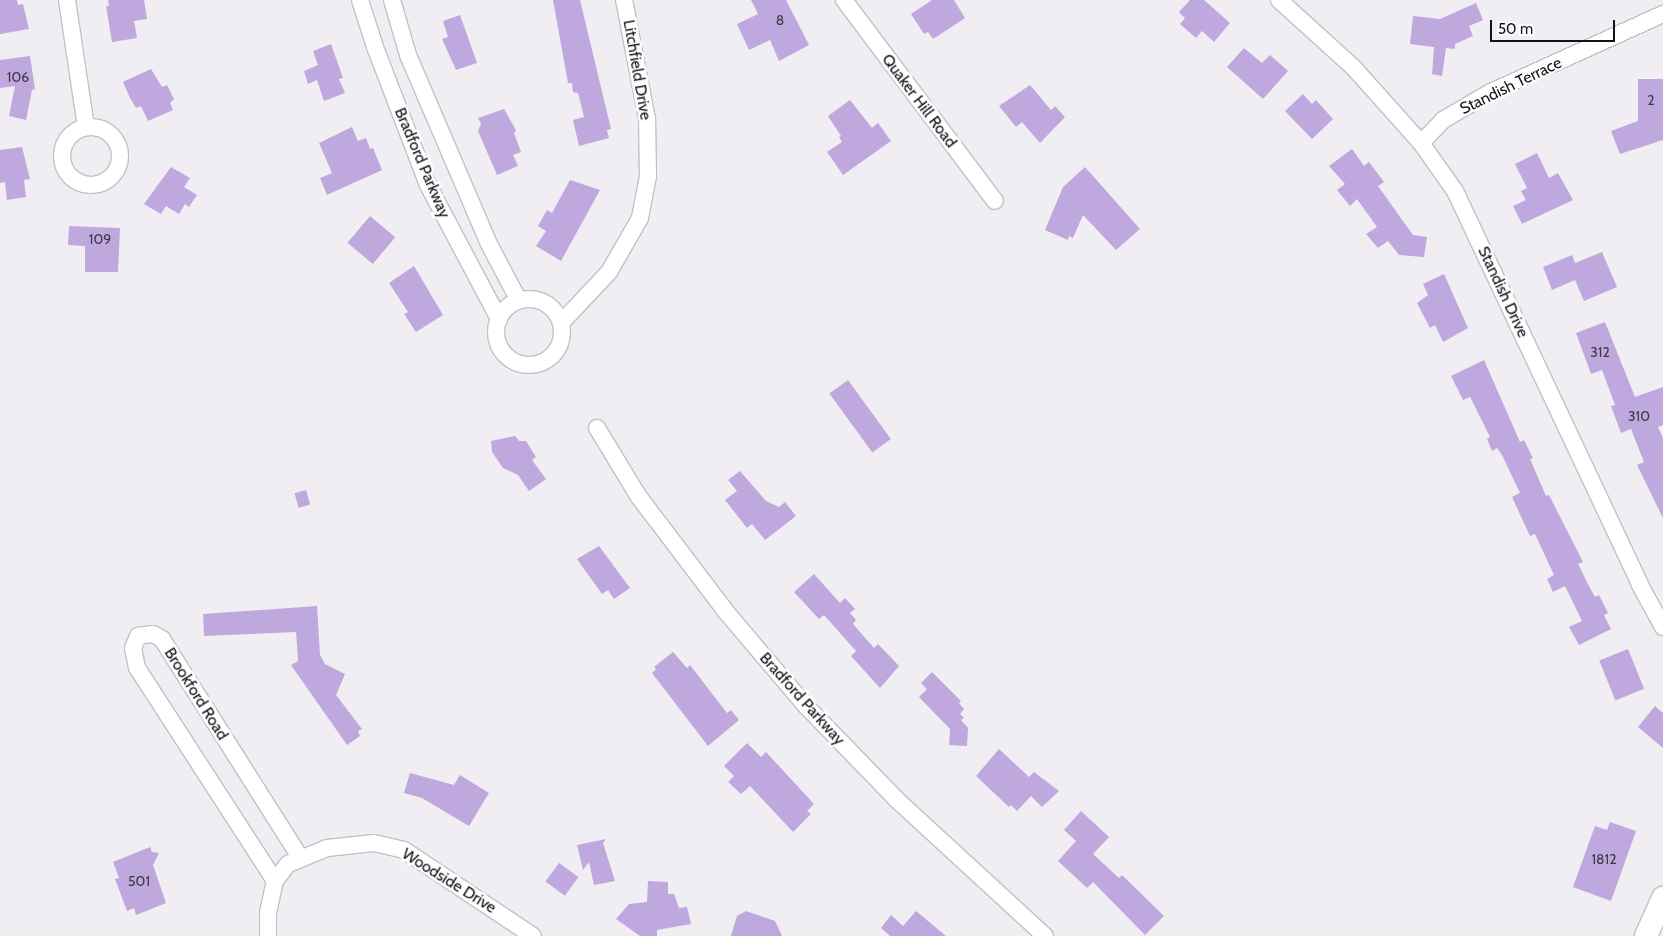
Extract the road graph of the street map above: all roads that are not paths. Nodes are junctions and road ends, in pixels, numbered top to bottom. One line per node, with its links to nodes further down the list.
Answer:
1 (67, 0): 8 (street)
2 (360, 0): 12 (street, Bradford Parkway)
3 (392, 0): 11 (street, Bradford Parkway)
4 (624, 0): 13 (street, Litchfield Drive)
5 (844, 0): 10 (street, Quaker Hill Road)
6 (1279, 0): 9 (street, Standish Drive)
7 (1663, 14): 9 (street, Standish Terrace)
8 (86, 127)
9 (1421, 143): 15 (street, Standish Drive)
10 (995, 201)
11 (519, 300): 12 (street); 13 (street)
12 (499, 319): 13 (street, Bradford Parkway)
13 (561, 323)
14 (597, 428): 21 (street, Bradford Parkway)
15 (1663, 627)
16 (300, 856): 17 (street); 17 (street, Brookford Road); 20 (street, Woodside Drive)
17 (275, 881): 19 (street)
18 (1663, 898): 22 (street)
19 (268, 936)
20 (533, 936)
21 (1045, 936)
22 (1646, 936)

